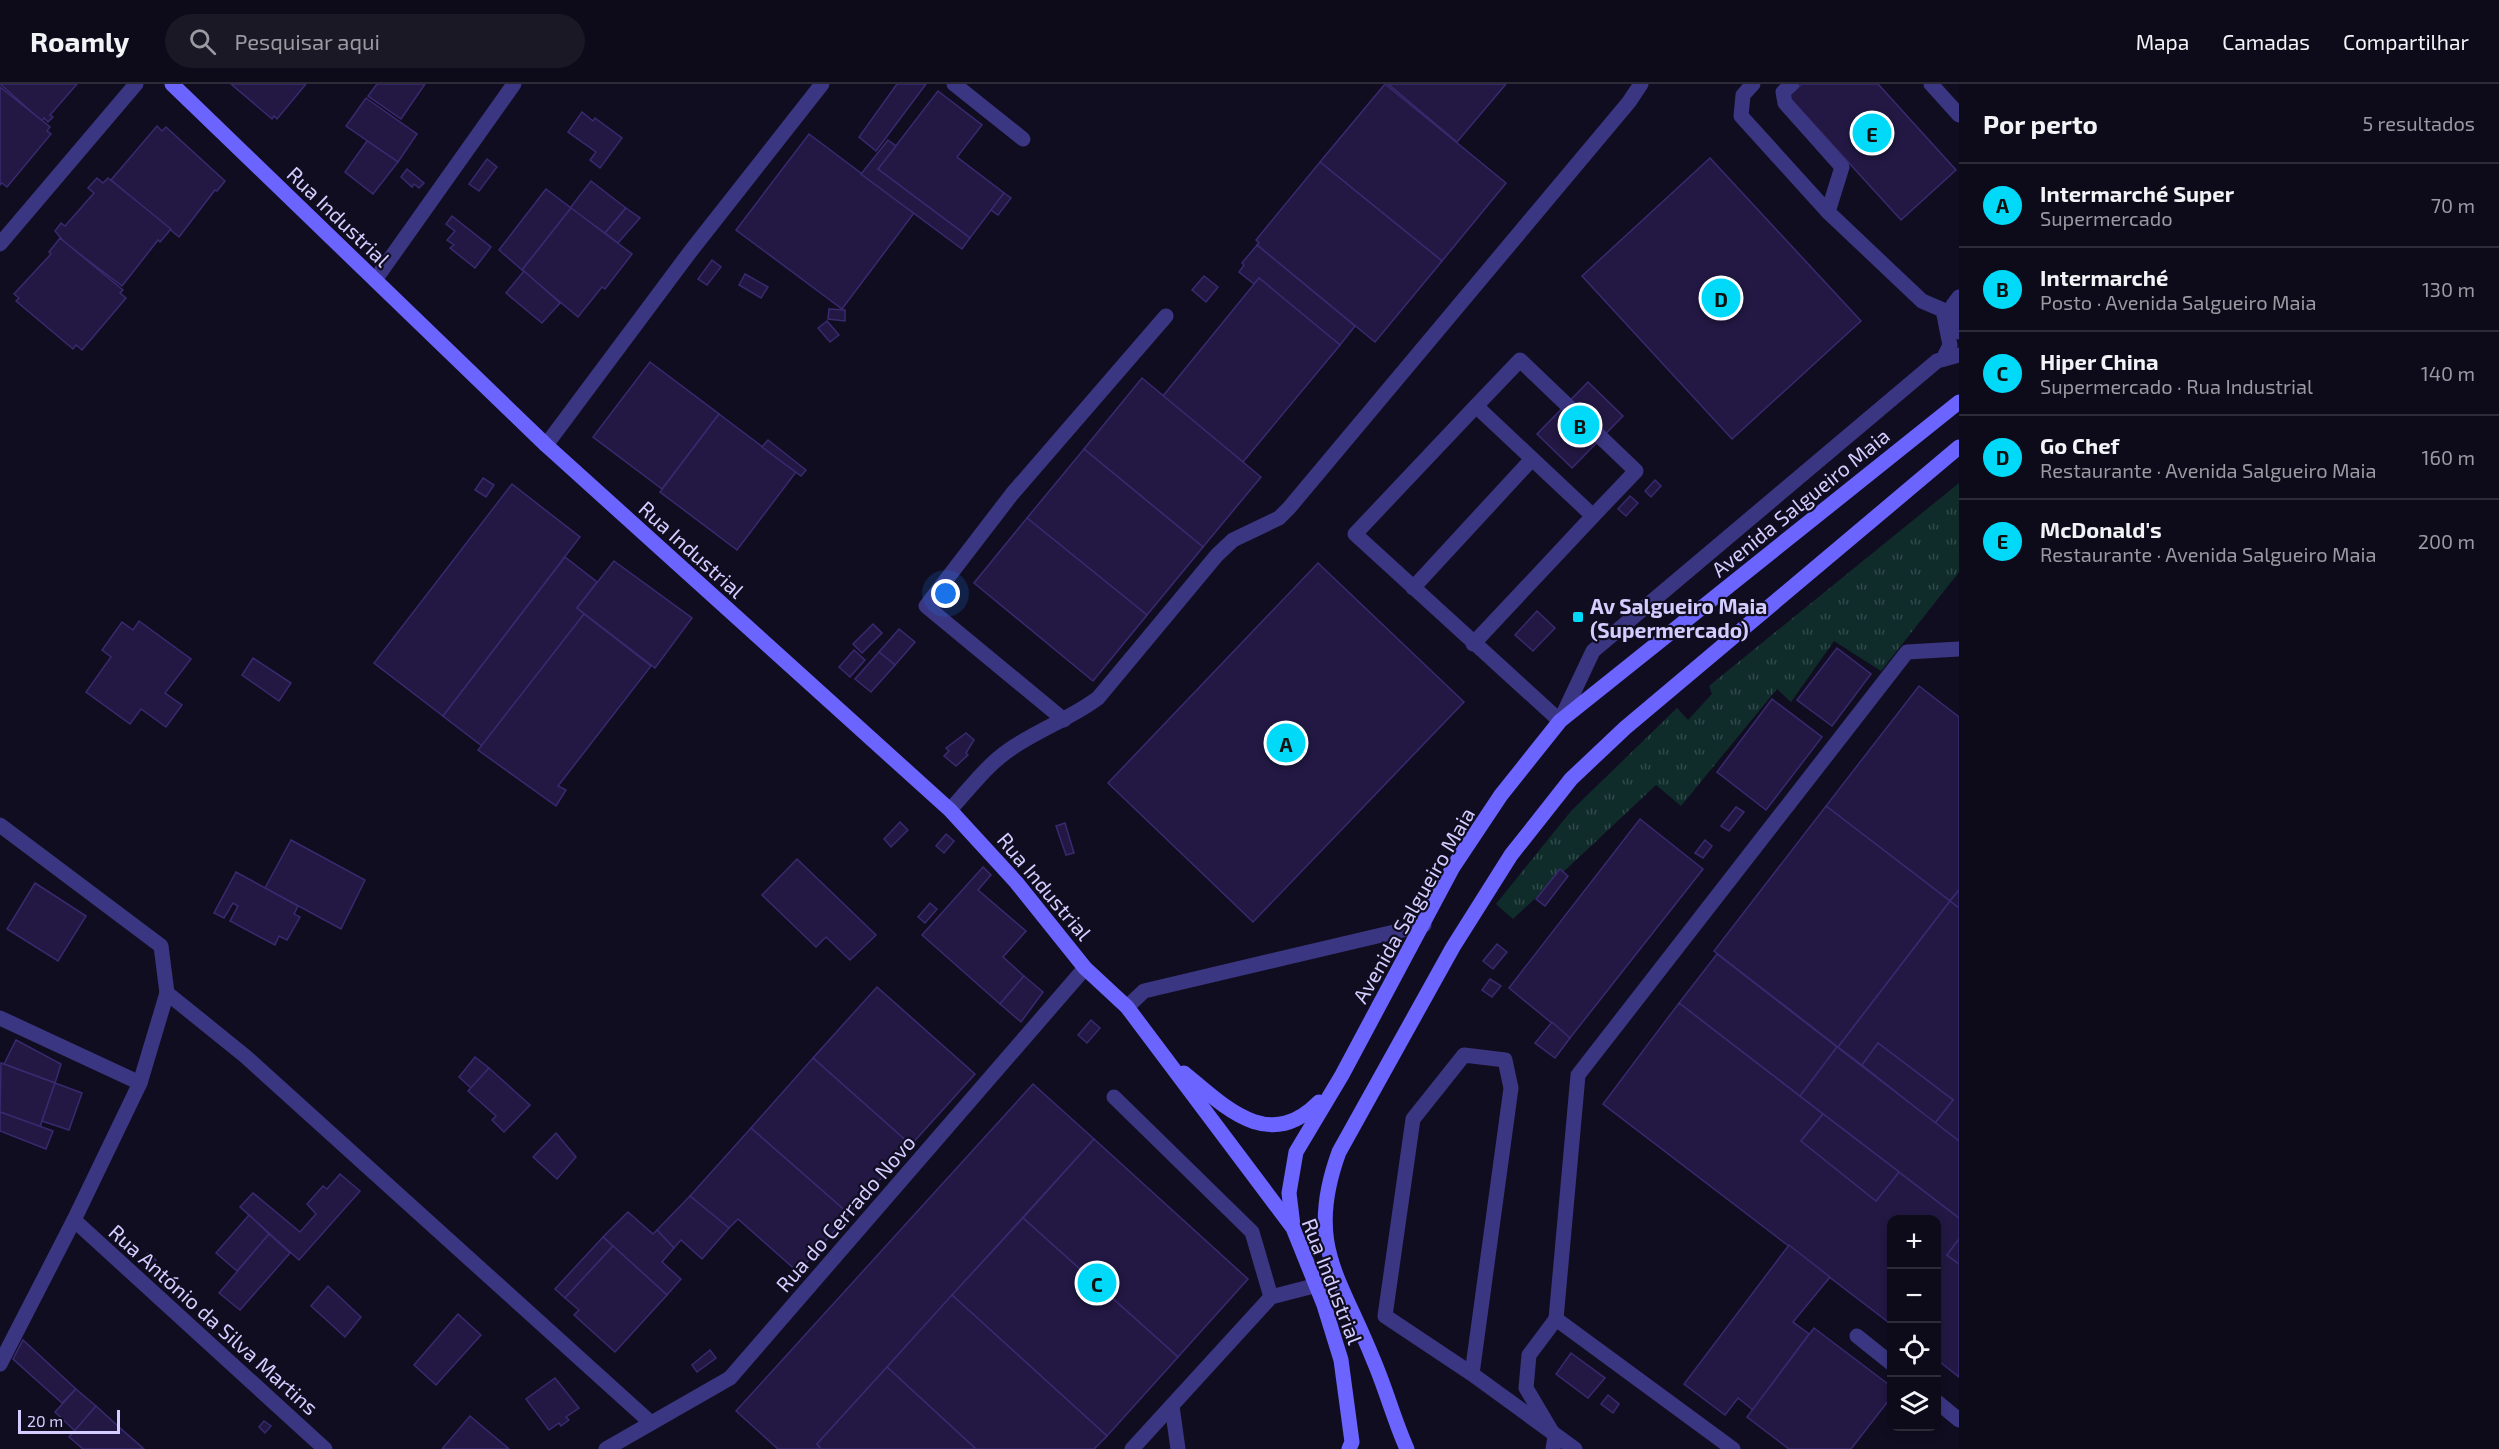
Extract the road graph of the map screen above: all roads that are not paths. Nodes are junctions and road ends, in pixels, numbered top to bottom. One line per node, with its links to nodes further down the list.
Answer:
1 (136, 84): 13 (street)
2 (172, 84): 14 (street, Rua Industrial)
3 (514, 84): 14 (street)
4 (822, 84): 22 (street)
5 (954, 84): 11 (street)
6 (1641, 84): 29 (street)
7 (1753, 84): 12 (street)
8 (1792, 84): 12 (street)
9 (1931, 84): 10 (street)
10 (1959, 115)
11 (1023, 139)
12 (1828, 212): 19 (street)
13 (0, 244)
14 (375, 280): 22 (street, Rua Industrial)
15 (1959, 297): 17 (street)
16 (1166, 316): 29 (street)
17 (1959, 332)
18 (1959, 355): 19 (street)
19 (1943, 360): 30 (street)
20 (1959, 402): 30 (street, Avenida Salgueiro Maia)
21 (1476, 406): 24 (street); 25 (street); 26 (street)
22 (546, 445): 31 (street, Rua Industrial)
23 (1959, 447): 44 (street, Rua Industrial)
24 (1532, 459): 25 (street); 26 (street)
25 (1593, 516): 27 (street)
26 (1413, 588): 27 (street)
27 (1473, 644): 30 (street)
28 (1959, 649): 47 (street)
29 (1064, 720): 31 (street)
30 (1560, 721): 33 (street, Avenida Salgueiro Maia)
31 (950, 810): 34 (street, Rua Industrial)
32 (0, 825): 35 (street)
33 (1424, 925): 36 (street); 40 (street, Avenida Salgueiro Maia)
34 (1085, 968): 36 (street, Rua Industrial); 55 (street, Rua do Cerrado Novo)
35 (167, 993): 39 (street); 55 (street)
36 (1127, 1007): 38 (street, Rua Industrial)
37 (0, 1018): 39 (street)
38 (1168, 1059): 40 (street, Rua Industrial); 43 (street, Rua Industrial)
39 (140, 1083): 42 (street)
40 (1332, 1090): 43 (street, Avenida Salgueiro Maia)
41 (1114, 1097): 46 (street)
42 (74, 1220): 50 (street); 57 (street, Rua António da Silva Martins)
43 (1293, 1228): 45 (street, Rua Industrial)
44 (1337, 1280): 45 (street); 62 (street, Rua Industrial)
45 (1316, 1285): 46 (street); 61 (street, Rua Industrial)
46 (1271, 1297): 53 (street)
47 (1556, 1319): 56 (street); 64 (street)
48 (1857, 1336): 49 (street)
49 (1887, 1360)
50 (0, 1364)
51 (1472, 1374): 51 (street); 56 (street)
52 (1941, 1405): 54 (street)
53 (1172, 1406): 59 (street); 60 (street)
54 (1959, 1420)
55 (650, 1422): 58 (street, Rua do Cerrado Novo)
56 (1554, 1443): 63 (street)
57 (325, 1449)
58 (606, 1449)
59 (1132, 1449)
60 (1178, 1449)
61 (1349, 1449)
62 (1407, 1449)
63 (1575, 1449)
64 (1733, 1449)

